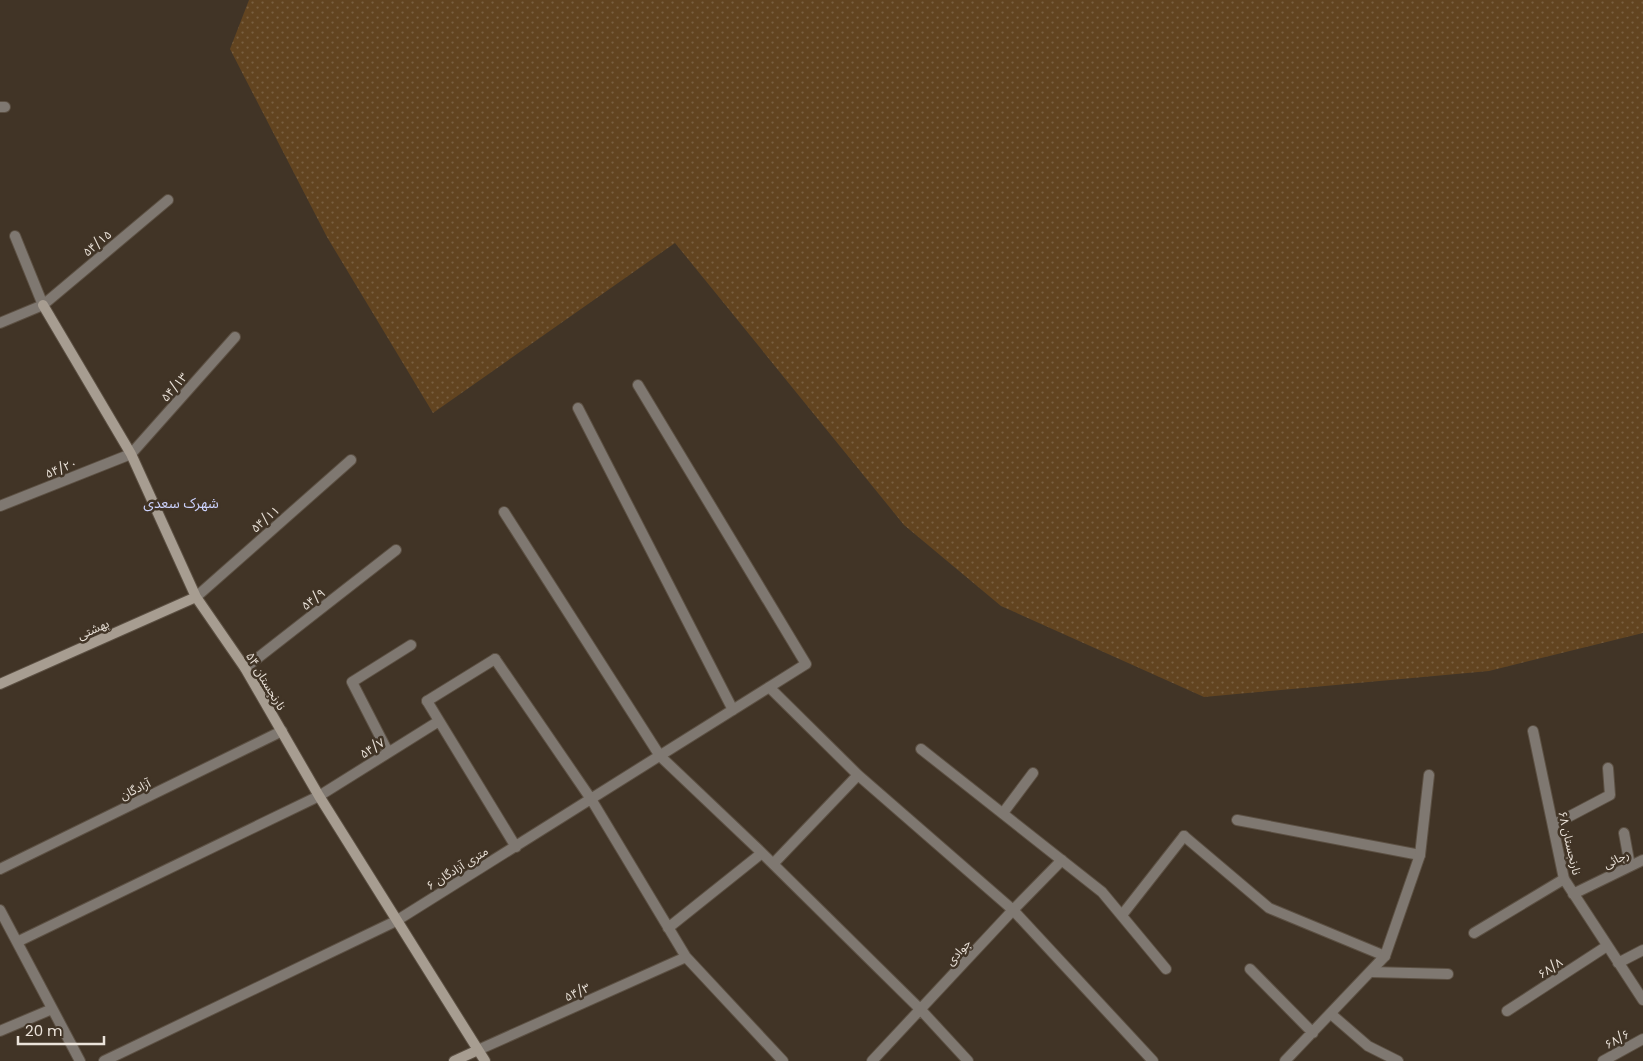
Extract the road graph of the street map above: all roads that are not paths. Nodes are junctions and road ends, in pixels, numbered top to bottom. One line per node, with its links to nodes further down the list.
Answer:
1 (168, 200): 3 (street, ۵۴/۱۵)
2 (15, 236): 3 (street)
3 (43, 305): 4 (street, ۵۴/۱۵); 8 (street, نارنجستان ۵۴)
4 (0, 323)
5 (235, 337): 8 (street, ۵۴/۱۳)
6 (638, 385): 17 (street, ۶ متری آزادگان)
7 (578, 408): 18 (street)
8 (131, 454): 10 (street, ۵۴/۲۰); 13 (street, نارنجستان ۵۴)
9 (352, 460): 13 (street, ۵۴/۱۱)
10 (0, 506)
11 (504, 512): 24 (street)
12 (396, 550): 15 (street, ۵۴/۹)
13 (196, 597): 15 (street, نارنجستان ۵۴); 16 (street, بهشتی)
14 (411, 646): 23 (street)
15 (245, 668): 20 (street, نارنجستان ۵۴)
16 (0, 684)
17 (769, 687): 18 (street, ۶ متری آزادگان); 27 (street)
18 (733, 710): 24 (street, ۶ متری آزادگان)
19 (439, 721): 23 (street, ۵۴/۷); 30 (street); 35 (street)
20 (282, 731): 29 (street, نارنجستان ۵۴); 42 (street, آزادگان)
21 (1533, 731): 33 (street, نارنجستان ۶۸)
22 (921, 748): 31 (street)
23 (388, 752): 29 (street, ۵۴/۷)
24 (660, 756): 30 (street, ۶ متری آزادگان); 36 (street)
25 (1608, 768): 33 (street)
26 (1033, 773): 31 (street)
27 (858, 775): 40 (street); 46 (street)
28 (1429, 775): 37 (street)
29 (319, 796): 48 (street, نارنجستان ۵۴); 51 (street, ۵۴/۷)
30 (591, 799): 35 (street, ۶ متری آزادگان); 49 (street)
31 (1003, 813): 38 (street)
32 (1237, 820): 37 (street)
33 (1553, 825): 43 (street, نارنجستان ۶۸)
34 (1624, 833): 41 (street)
35 (516, 847): 48 (street, ۶ متری آزادگان)
36 (762, 853): 40 (street); 49 (street)
37 (1420, 855): 54 (street)
38 (1062, 860): 46 (street, جوادی); 47 (street)
39 (1643, 860): 41 (street, رجائی)
40 (773, 864): 63 (street)
41 (1630, 866): 44 (street, رجائی)
42 (0, 869)
43 (1564, 879): 44 (street, نارنجستان ۶۸); 50 (street)
44 (1573, 894): 52 (street, نارنجستان ۶۸)
45 (0, 910): 51 (street)
46 (1013, 910): 63 (street, جوادی); 77 (street)
47 (1122, 915): 54 (street); 57 (street)
48 (396, 921): 69 (street, نارنجستان ۵۴); 71 (street, ۶ متری آزادگان)
49 (668, 928): 55 (street)
50 (1474, 933)
51 (17, 942): 62 (street)
52 (1607, 946): 56 (street, نارنجستان ۶۸); 64 (street, ۶۸/۸)
53 (1643, 950): 56 (street)
54 (1385, 956): 59 (street)
55 (686, 957): 69 (street, ۵۴/۳); 74 (street)
56 (1618, 963): 61 (street, نارنجستان ۶۸)
57 (1166, 969)
58 (1250, 969): 67 (street)
59 (1371, 972): 60 (street); 65 (street)
60 (1448, 974)
61 (1643, 1000)
62 (52, 1009): 66 (street); 70 (street)
63 (921, 1010): 75 (street, جوادی); 76 (street)
64 (1508, 1011)
65 (1331, 1014): 67 (street); 79 (street)
66 (0, 1031)
67 (1313, 1033): 78 (street)
68 (1643, 1039): 80 (street, ۶۸/۶)
69 (478, 1050): 72 (street); 73 (street, نارنجستان ۵۴)
70 (80, 1061)
71 (104, 1061)
72 (454, 1061)
73 (485, 1061)
74 (783, 1061)
75 (872, 1061)
76 (968, 1061)
77 (1153, 1061)
78 (1285, 1061)
79 (1398, 1061)
80 (1603, 1061)

